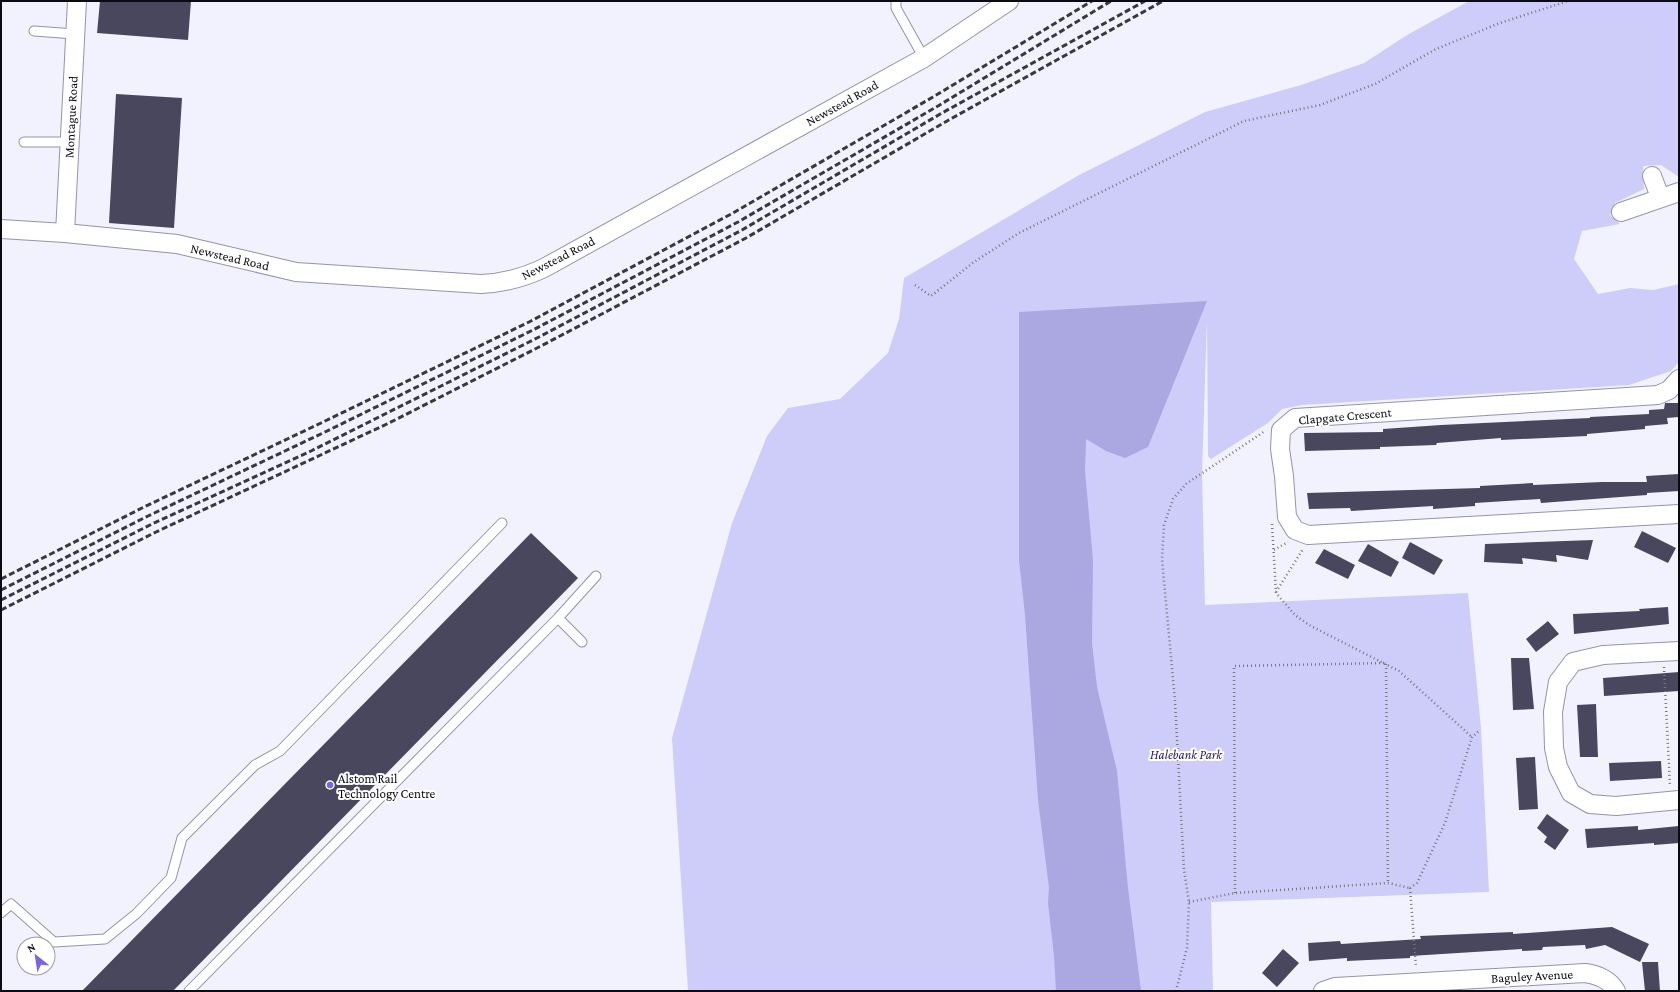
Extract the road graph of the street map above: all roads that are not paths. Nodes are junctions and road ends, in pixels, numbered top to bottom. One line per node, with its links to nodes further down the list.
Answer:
1 (77, 1): 5 (street, Montague Road)
2 (896, 1): 6 (lane)
3 (1009, 1): 6 (street, Newstead Road)
4 (34, 31): 5 (lane)
5 (75, 34): 8 (street, Montague Road)
6 (924, 58): 14 (street, Newstead Road)
7 (24, 142): 8 (lane)
8 (69, 142): 14 (street, Montague Road)
9 (1652, 176): 11 (street)
10 (1679, 192): 11 (street)
11 (1660, 198): 12 (street)
12 (1621, 212)
13 (1, 229): 14 (street, Newstead Road)
14 (64, 233)
15 (1679, 379): 16 (street, Clapgate Crescent)
16 (1679, 514)
17 (502, 523): 23 (lane)
18 (596, 576): 19 (lane)
19 (558, 618): 20 (lane); 24 (lane)
20 (582, 642)
21 (1671, 652): 22 (street)
22 (1675, 800)
23 (1, 913)
24 (189, 991)
25 (1323, 991): 26 (street, Baguley Avenue)
26 (1616, 991)

